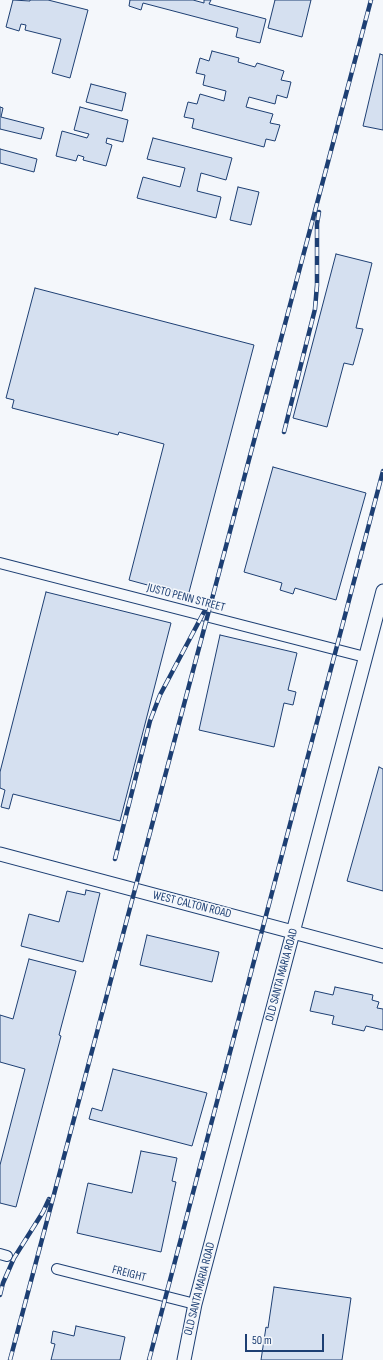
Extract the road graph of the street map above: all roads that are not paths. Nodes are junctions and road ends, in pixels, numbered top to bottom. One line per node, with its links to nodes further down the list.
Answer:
1 (0, 563): 3 (street, JUSTO PENN STREET)
2 (383, 591): 3 (main road, OLD SANTA MARIA ROAD)
3 (365, 657): 5 (main road, OLD SANTA MARIA ROAD)
4 (0, 854): 5 (main road, WEST CALTON ROAD)
5 (293, 931): 6 (main road, WEST CALTON ROAD); 8 (main road, OLD SANTA MARIA ROAD)
6 (383, 956)
7 (57, 1269): 8 (street, FREIGHT)
8 (195, 1304): 9 (main road, OLD SANTA MARIA ROAD)
9 (184, 1360)

